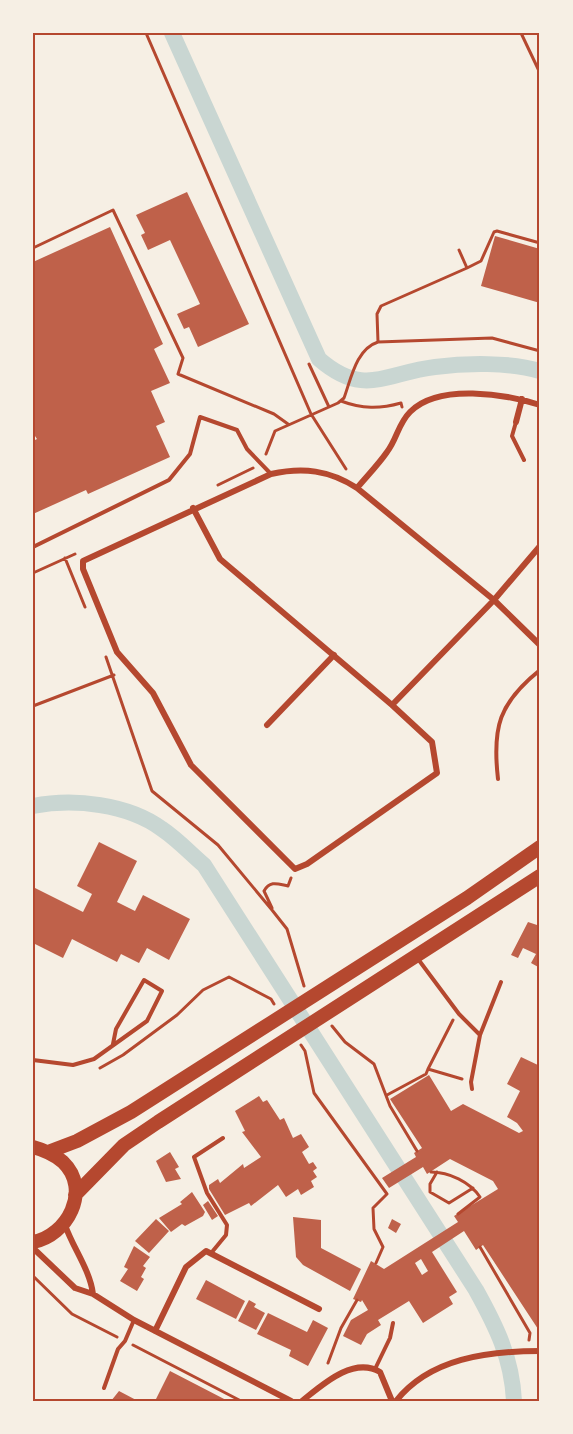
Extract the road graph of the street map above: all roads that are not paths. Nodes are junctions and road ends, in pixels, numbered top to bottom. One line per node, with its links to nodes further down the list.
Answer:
1 (522, 399): 2 (street); 3 (street); 6 (street)
2 (540, 405)
3 (516, 422): 4 (lane)
4 (524, 460)
5 (271, 474): 6 (street); 7 (street); 9 (lane)
6 (357, 488): 10 (street)
7 (193, 508): 12 (street); 14 (street)
8 (540, 546): 10 (street)
9 (33, 547)
10 (494, 600): 11 (street); 14 (street)
11 (540, 645)
12 (334, 656): 14 (street); 15 (street)
13 (540, 670): 16 (lane)
14 (392, 705)
15 (267, 725)
16 (498, 779)
17 (540, 846): 27 (main road)
18 (540, 876): 19 (main road)
19 (417, 956): 21 (lane); 28 (main road)
20 (501, 982): 21 (lane)
21 (480, 1035): 24 (lane)
22 (112, 1044): 22 (lane); 23 (lane)
23 (33, 1060)
24 (472, 1089)
25 (223, 1138): 32 (lane)
26 (33, 1147): 27 (main road)
27 (48, 1152): 28 (main road)
28 (75, 1195): 29 (main road)
29 (65, 1225): 30 (main road); 33 (street)
30 (33, 1242)
31 (33, 1248): 33 (street)
32 (212, 1252): 34 (street); 37 (street)
33 (93, 1294): 35 (street)
34 (319, 1309)
35 (134, 1320): 37 (street); 40 (lane)
36 (393, 1323): 39 (lane)
37 (155, 1331): 41 (street)
38 (540, 1351): 43 (street)
39 (375, 1369): 42 (street); 43 (street)
40 (104, 1388)
41 (291, 1401)
42 (302, 1401)
43 (394, 1401)

